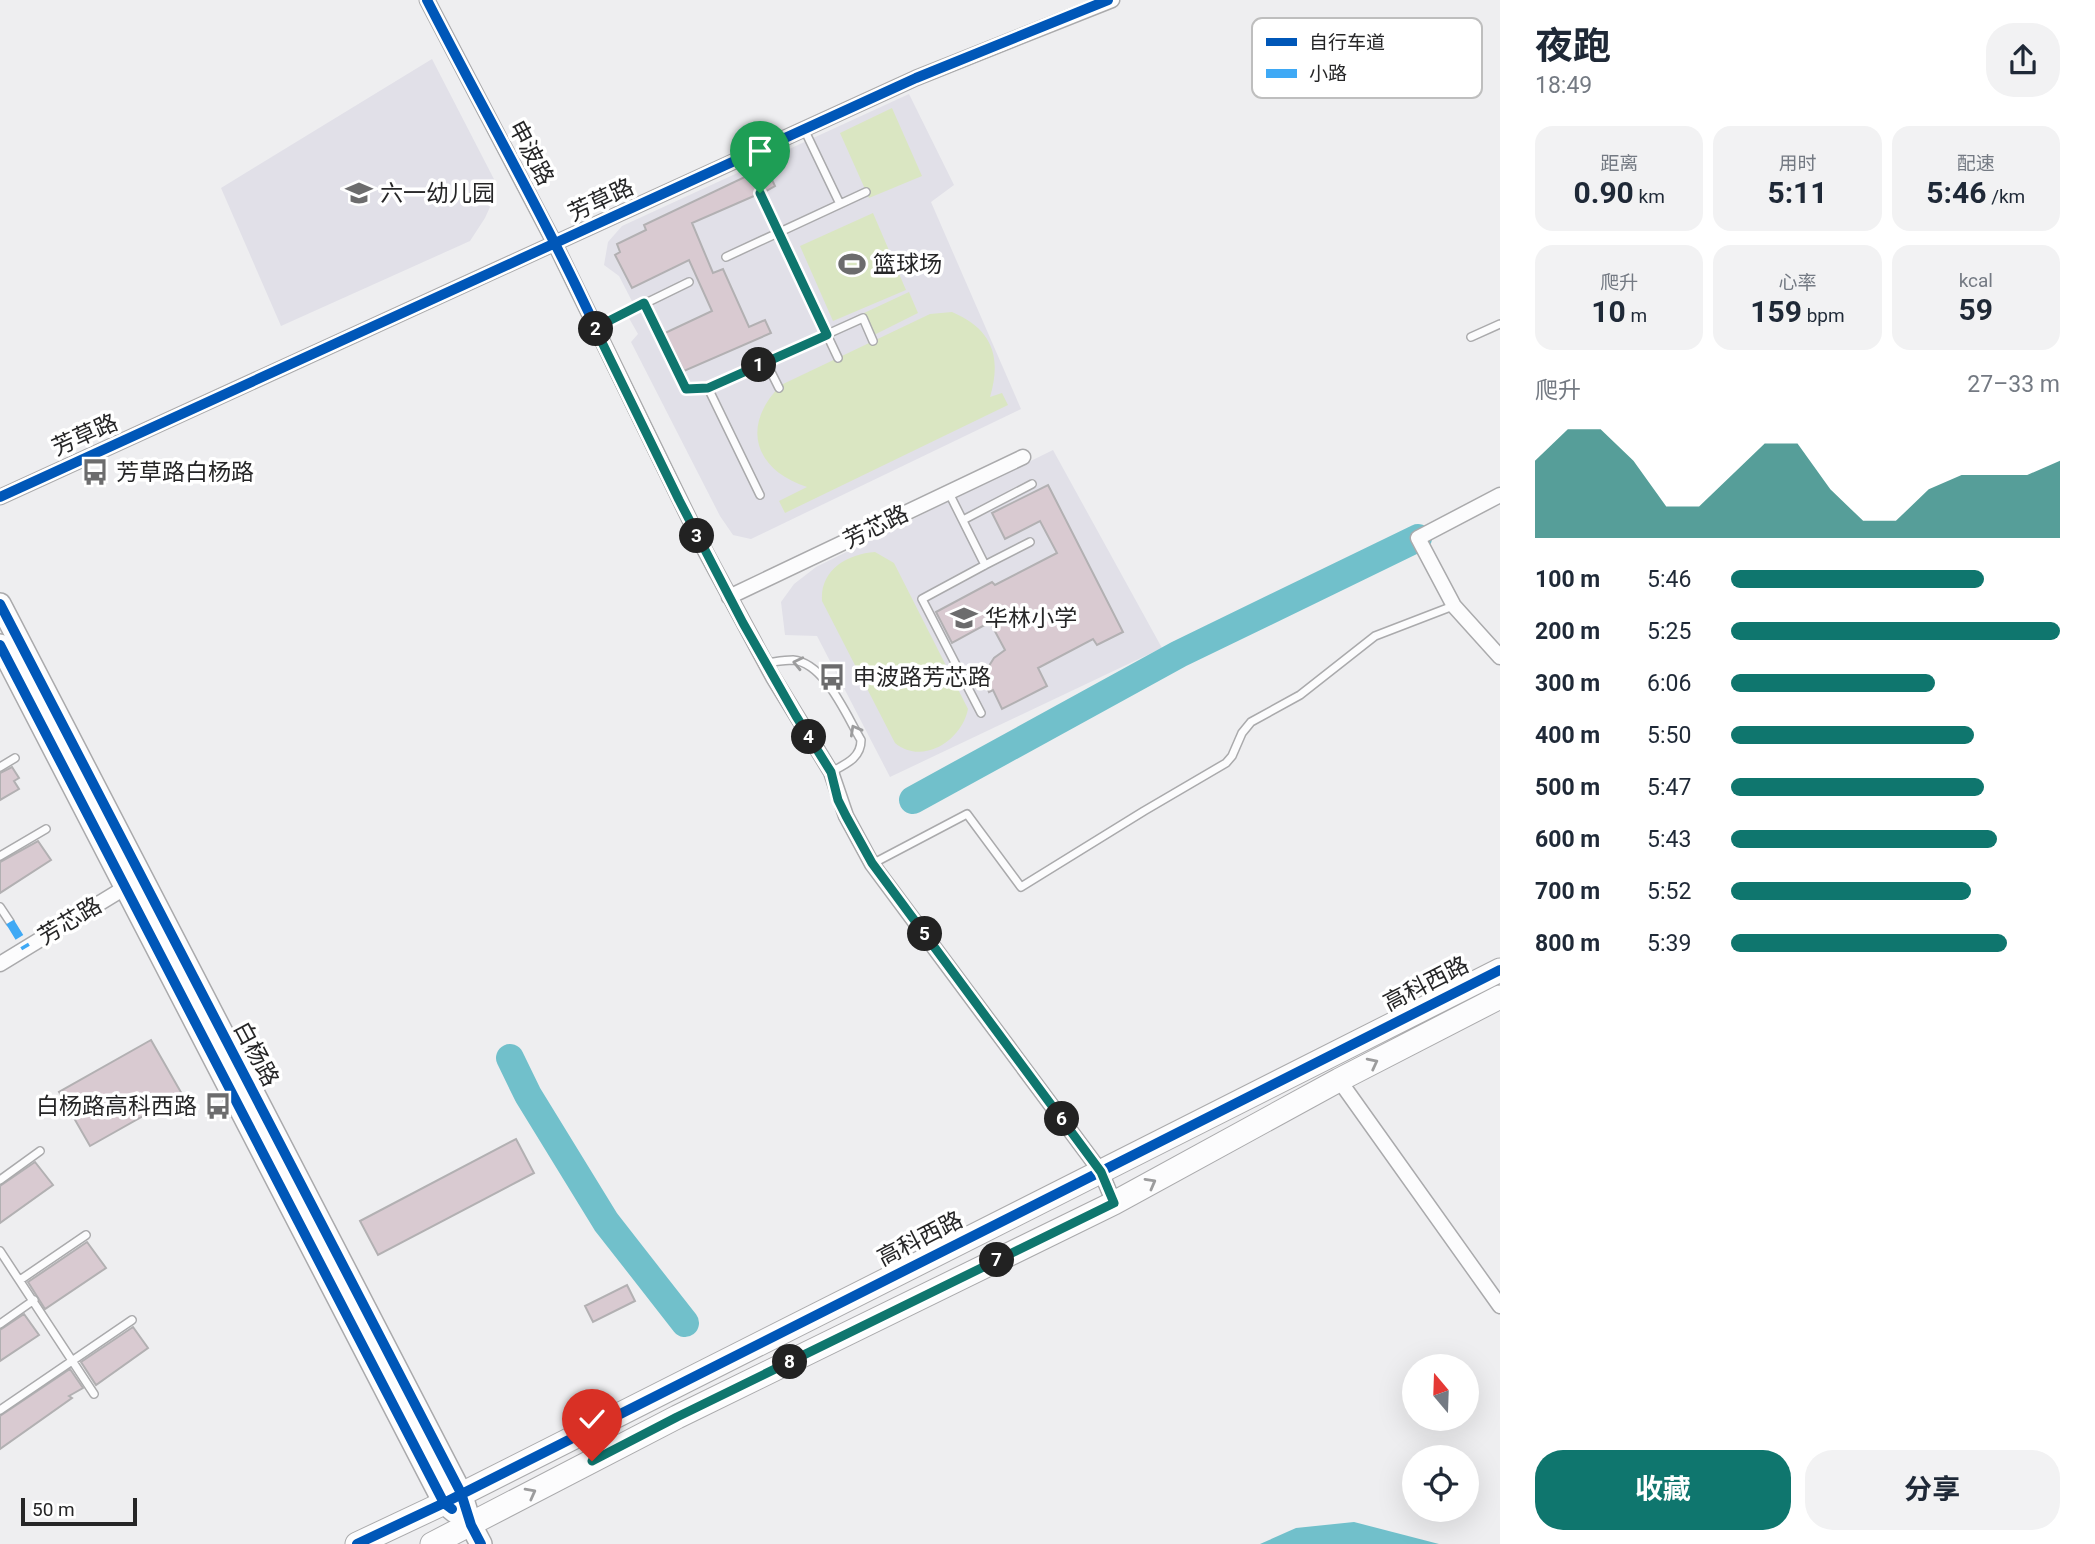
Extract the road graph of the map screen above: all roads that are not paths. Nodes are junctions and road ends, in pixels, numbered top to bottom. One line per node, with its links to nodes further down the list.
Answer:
1 (427, 0): 8 (street, 申波路)
2 (1110, 1): 3 (street, 芳草路)
3 (803, 129): 6 (lane); 8 (street, 芳草路)
4 (866, 192): 6 (lane)
5 (760, 193): 7 (lane)
6 (840, 204): 7 (lane)
7 (778, 233): 9 (lane); 14 (lane)
8 (555, 244): 13 (street, 申波路); 26 (street, 芳草路)
9 (726, 257)
10 (689, 282): 11 (lane)
11 (644, 303): 13 (lane); 19 (lane)
12 (1500, 324): 15 (lane)
13 (595, 328): 30 (street, 申波路)
14 (827, 335): 16 (lane); 17 (lane); 18 (lane)
15 (1471, 337)
16 (873, 341)
17 (838, 358)
18 (766, 362): 19 (lane); 20 (lane)
19 (708, 388): 24 (lane)
20 (779, 388)
21 (1023, 457): 23 (street, 芳芯路)
22 (1032, 484): 27 (lane)
23 (949, 492): 27 (lane); 30 (street, 芳芯路)
24 (760, 495)
25 (1500, 495): 32 (street)
26 (0, 497)
27 (963, 520): 29 (lane)
28 (1030, 542): 29 (lane)
29 (985, 565): 36 (lane)
30 (729, 597): 35 (street, 申波路)
31 (0, 604): 43 (main road, 白杨路)
32 (1454, 606): 34 (street); 42 (lane)
33 (0, 645): 43 (main road, 白杨路)
34 (1500, 657)
35 (765, 663): 39 (street, 申波路); 39 (lane, one-way to 35)
36 (981, 713)
37 (15, 758): 38 (lane)
38 (0, 767)
39 (831, 772): 42 (street, 申波路)
40 (46, 829): 41 (lane)
41 (0, 856)
42 (872, 863): 51 (street, 申波路)
43 (133, 883): 46 (street, 芳芯路); 64 (main road, 白杨路)
44 (0, 907): 45 (lane)
45 (10, 922)
46 (0, 964)
47 (1500, 970): 51 (main road, 高科西路)
48 (1500, 998): 49 (main road, 高科西路, one-way to 48)
49 (1339, 1080): 53 (main road, 高科西路, one-way to 49); 58 (street)
50 (40, 1151): 52 (lane)
51 (1101, 1172): 53 (street, 申波路); 64 (main road, 高科西路)
52 (0, 1180)
53 (1114, 1203): 65 (main road, 高科西路, one-way to 53)
54 (86, 1235): 56 (lane)
55 (0, 1251): 56 (lane)
56 (20, 1280): 57 (lane)
57 (34, 1300): 60 (lane); 61 (lane)
58 (1500, 1306)
59 (132, 1320): 61 (lane)
60 (0, 1324)
61 (72, 1360): 62 (lane); 63 (lane)
62 (94, 1394)
63 (0, 1410)
64 (453, 1498): 65 (main road, 白杨路); 66 (main road, 高科西路)
65 (476, 1534): 67 (main road, 高科西路)
66 (357, 1544)
67 (432, 1544)

